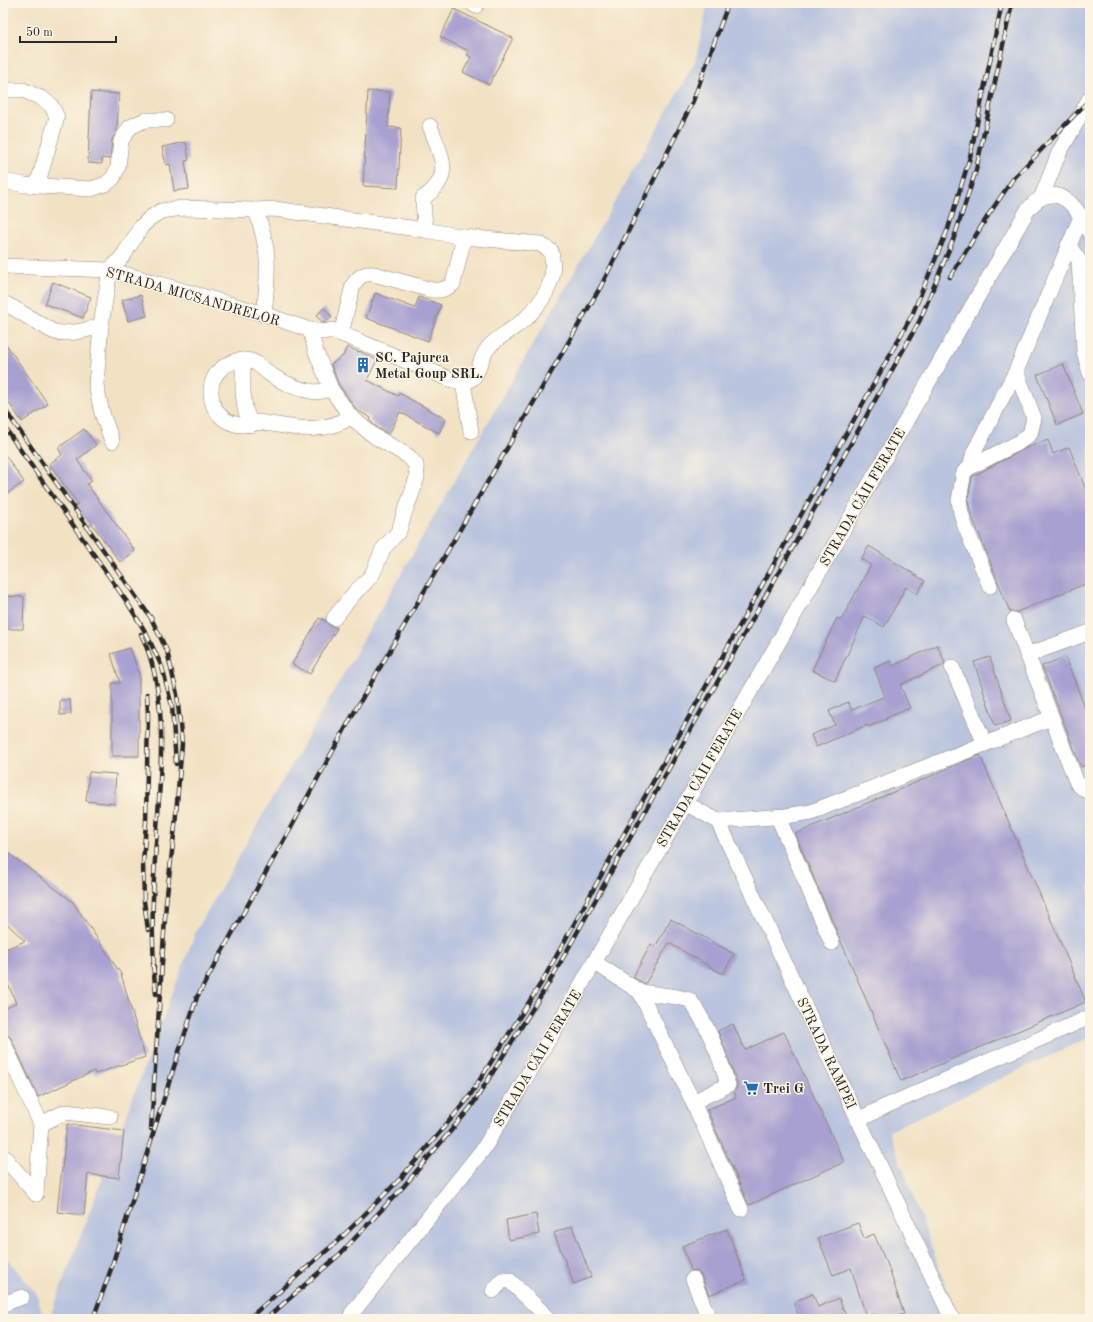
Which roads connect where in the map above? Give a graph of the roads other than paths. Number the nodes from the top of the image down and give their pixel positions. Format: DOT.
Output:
graph roads {
  1 [pos="3,90"];
  2 [pos="1090,98"];
  3 [pos="166,120"];
  4 [pos="430,126"];
  5 [pos="3,181"];
  6 [pos="36,186"];
  7 [pos="1042,196"];
  8 [pos="256,210"];
  9 [pos="1081,217"];
  10 [pos="425,230"];
  11 [pos="1090,233"];
  12 [pos="464,237"];
  13 [pos="1068,245"];
  14 [pos="3,266"];
  15 [pos="110,270"];
  16 [pos="3,303"];
  17 [pos="264,314"];
  18 [pos="101,325"];
  19 [pos="310,330"];
  20 [pos="341,334"];
  21 [pos="243,360"];
  22 [pos="1016,371"];
  23 [pos="1090,373"];
  24 [pos="463,382"];
  25 [pos="332,389"];
  26 [pos="351,417"];
  27 [pos="251,424"];
  28 [pos="471,431"];
  29 [pos="112,441"];
  30 [pos="970,466"];
  31 [pos="990,586"];
  32 [pos="334,618"];
  33 [pos="1014,620"];
  34 [pos="1090,632"];
  35 [pos="1027,655"];
  36 [pos="952,667"];
  37 [pos="1051,718"];
  38 [pos="985,744"];
  39 [pos="1090,791"];
  40 [pos="685,803"];
  41 [pos="778,817"];
  42 [pos="718,821"];
  43 [pos="832,943"];
  44 [pos="594,962"];
  45 [pos="640,992"];
  46 [pos="1090,1017"];
  47 [pos="3,1042"];
  48 [pos="693,1102"];
  49 [pos="110,1117"];
  50 [pos="858,1120"];
  51 [pos="41,1124"];
  52 [pos="3,1156"];
  53 [pos="741,1209"];
  54 [pos="693,1279"];
  55 [pos="493,1291"];
  56 [pos="22,1297"];
  57 [pos="3,1304"];
  58 [pos="350,1319"];
  59 [pos="547,1319"];
  60 [pos="709,1319"];
  61 [pos="952,1319"];
  1 -- 6 [label="street"];
  2 -- 7 [label="street"];
  3 -- 6 [label="street"];
  4 -- 10 [label="street"];
  5 -- 6 [label="street"];
  7 -- 9 [label="street"];
  7 -- 40 [label="street, STRADA CĂII FERATE"];
  8 -- 10 [label="street"];
  8 -- 15 [label="street"];
  8 -- 17 [label="street"];
  9 -- 11 [label="street"];
  9 -- 13 [label="street"];
  10 -- 12 [label="street"];
  12 -- 20 [label="street"];
  12 -- 24 [label="street"];
  13 -- 22 [label="street"];
  13 -- 23 [label="street"];
  14 -- 15 [label="street, STRADA MICSANDRELOR"];
  15 -- 17 [label="street, STRADA MICSANDRELOR"];
  15 -- 18 [label="street"];
  16 -- 18 [label="street"];
  17 -- 19 [label="street, STRADA MICSANDRELOR"];
  18 -- 29 [label="street"];
  19 -- 20 [label="street, STRADA MICSANDRELOR"];
  19 -- 25 [label="street"];
  20 -- 24 [label="street, STRADA MICSANDRELOR"];
  21 -- 25 [label="street"];
  21 -- 27 [label="street"];
  21 -- 27 [label="street"];
  22 -- 30 [label="street"];
  22 -- 30 [label="street"];
  24 -- 28 [label="street"];
  25 -- 26 [label="street"];
  26 -- 27 [label="street"];
  26 -- 32 [label="street"];
  30 -- 31 [label="street"];
  33 -- 35 [label="street"];
  34 -- 35 [label="street"];
  35 -- 37 [label="street"];
  36 -- 38 [label="street"];
  37 -- 38 [label="street"];
  37 -- 39 [label="street"];
  38 -- 41 [label="street"];
  40 -- 42 [label="street"];
  40 -- 44 [label="street, STRADA CĂII FERATE"];
  41 -- 42 [label="street"];
  41 -- 43 [label="street"];
  42 -- 50 [label="street, STRADA RAMPEI"];
  44 -- 45 [label="street"];
  44 -- 58 [label="street, STRADA CĂII FERATE"];
  45 -- 48 [label="street"];
  45 -- 48 [label="street"];
  46 -- 50 [label="street"];
  47 -- 51 [label="street"];
  48 -- 53 [label="street"];
  49 -- 51 [label="street"];
  50 -- 61 [label="street, STRADA RAMPEI"];
  51 -- 52 [label="street"];
  54 -- 60 [label="street"];
  55 -- 59 [label="street"];
  56 -- 57 [label="street"];
}
